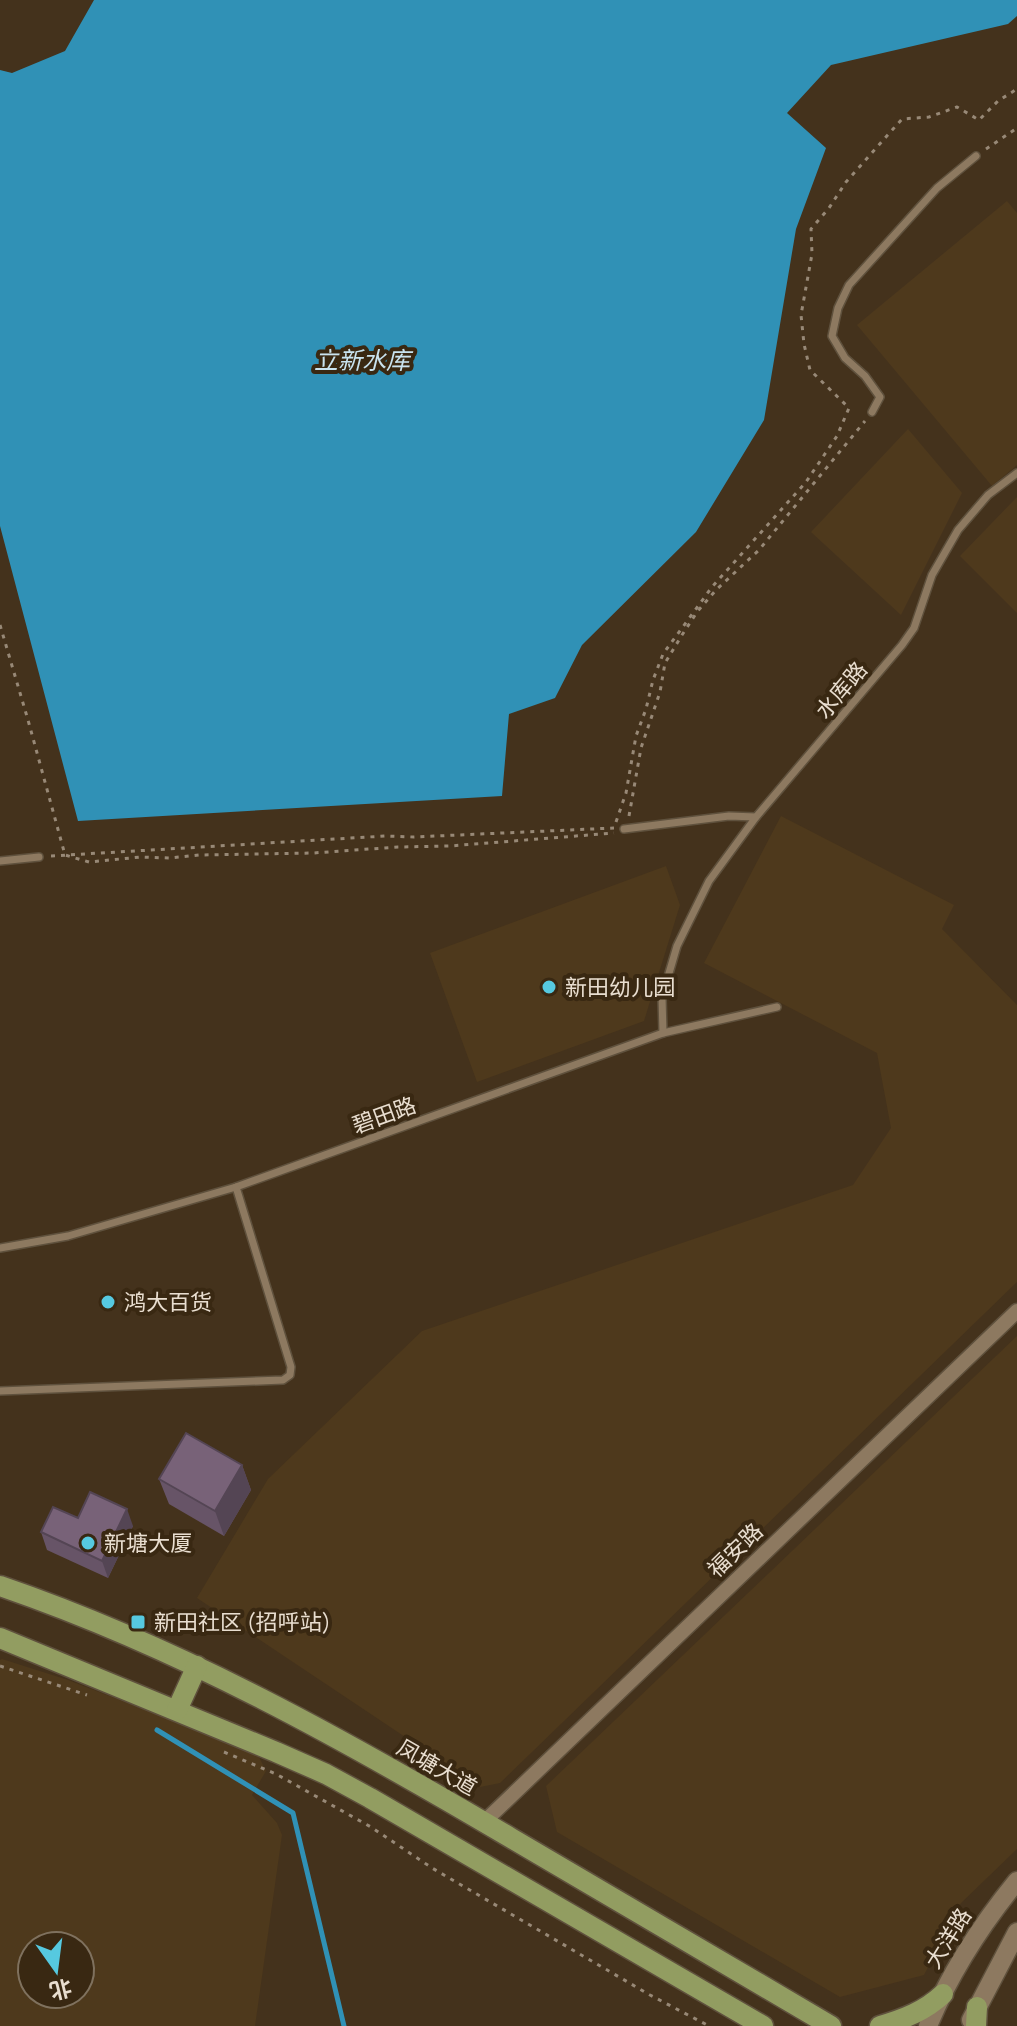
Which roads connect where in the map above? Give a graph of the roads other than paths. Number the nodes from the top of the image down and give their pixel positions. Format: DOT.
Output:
graph roads {
  1 [pos="976,156"];
  2 [pos="872,412"];
  3 [pos="1017,473"];
  4 [pos="756,817"];
  5 [pos="624,829"];
  6 [pos="39,857"];
  7 [pos="0,861"];
  8 [pos="777,1007"];
  9 [pos="663,1033"];
  10 [pos="236,1187"];
  11 [pos="0,1248"];
  12 [pos="1017,1311"];
  13 [pos="0,1391"];
  14 [pos="0,1586"];
  15 [pos="0,1638"];
  16 [pos="197,1666"];
  17 [pos="177,1710"];
  18 [pos="484,1822"];
  19 [pos="1017,1881"];
  20 [pos="1017,1932"];
  21 [pos="943,1994"];
  22 [pos="976,2016"];
  23 [pos="763,2026"];
  24 [pos="831,2026"];
  25 [pos="880,2026"];
  26 [pos="928,2026"];
  27 [pos="968,2026"];
  1 -- 2 [label="lane"];
  3 -- 4 [label="lane, 水库路"];
  4 -- 5 [label="lane"];
  4 -- 9 [label="lane, 水库路"];
  6 -- 7 [label="lane"];
  8 -- 9 [label="lane, 碧田路"];
  9 -- 10 [label="lane, 碧田路"];
  10 -- 11 [label="lane, 碧田路"];
  10 -- 13 [label="lane"];
  12 -- 18 [label="street, 福安路"];
  14 -- 16 [label="main road, 凤塘大道"];
  15 -- 17 [label="main road"];
  16 -- 17 [label="main road"];
  16 -- 18 [label="main road, 凤塘大道"];
  17 -- 23 [label="main road"];
  18 -- 24 [label="main road, 凤塘大道"];
  19 -- 21 [label="street, 大洋路"];
  20 -- 22 [label="street"];
  21 -- 25 [label="main road"];
  21 -- 26 [label="street, 大洋路"];
  22 -- 27 [label="street"];
}
